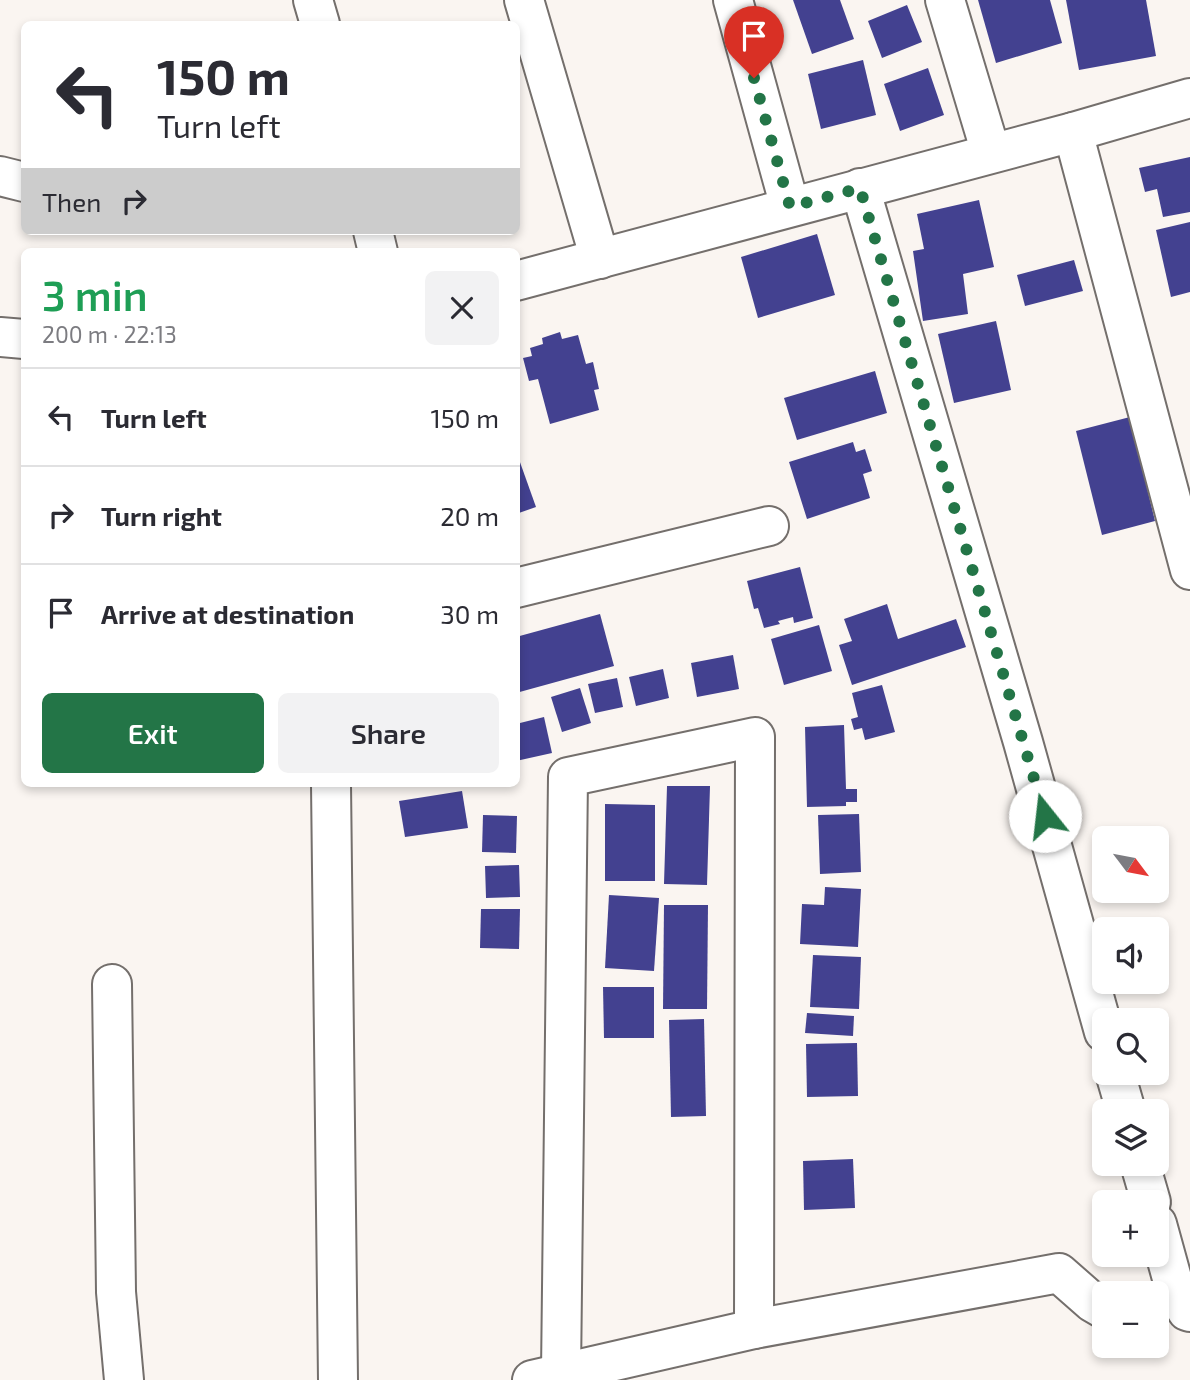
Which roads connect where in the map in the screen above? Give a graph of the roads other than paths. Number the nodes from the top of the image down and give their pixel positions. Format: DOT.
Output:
graph roads {
  1 [pos="313,0"];
  2 [pos="524,0"];
  3 [pos="733,0"];
  4 [pos="945,0"];
  5 [pos="319,21"];
  6 [pos="1190,98"];
  7 [pos="1073,132"];
  8 [pos="990,153"];
  9 [pos="0,176"];
  10 [pos="21,181"];
  11 [pos="860,188"];
  12 [pos="790,207"];
  13 [pos="600,259"];
  14 [pos="520,280"];
  15 [pos="0,337"];
  16 [pos="21,339"];
  17 [pos="769,526"];
  18 [pos="1190,570"];
  19 [pos="520,587"];
  20 [pos="331,787"];
  21 [pos="112,984"];
  22 [pos="1097,1008"];
  23 [pos="1169,1267"];
  24 [pos="1092,1302"];
  25 [pos="1178,1313"];
  26 [pos="754,1329"];
  27 [pos="547,1377"];
  28 [pos="124,1380"];
  29 [pos="338,1380"];
  1 -- 5 [label="street"];
  2 -- 13 [label="street"];
  3 -- 12 [label="street"];
  4 -- 8 [label="street"];
  6 -- 7 [label="street"];
  7 -- 8 [label="street"];
  7 -- 18 [label="street"];
  8 -- 11 [label="street"];
  9 -- 10 [label="street"];
  11 -- 12 [label="street"];
  11 -- 22 [label="street"];
  12 -- 13 [label="street"];
  13 -- 14 [label="street"];
  15 -- 16 [label="street"];
  17 -- 19 [label="street"];
  20 -- 29 [label="street"];
  21 -- 28 [label="street"];
  23 -- 25 [label="street"];
  24 -- 26 [label="street"];
  26 -- 27 [label="street"];
  26 -- 27 [label="street"];
}
